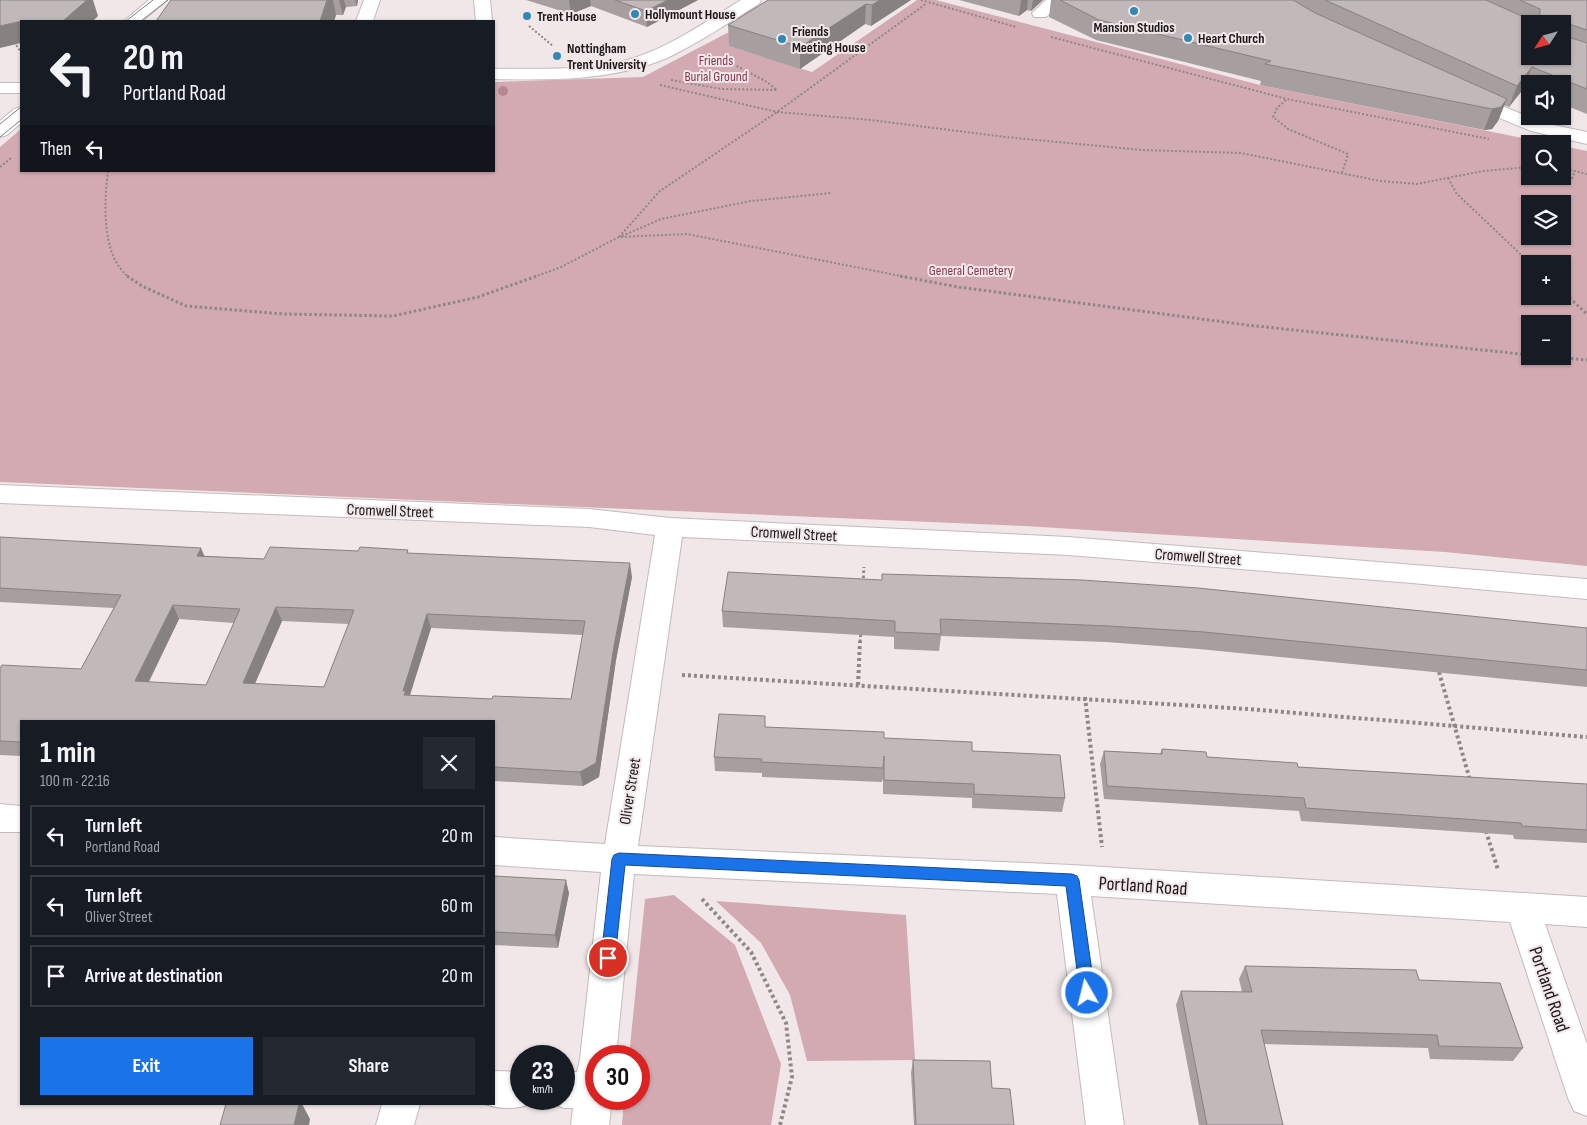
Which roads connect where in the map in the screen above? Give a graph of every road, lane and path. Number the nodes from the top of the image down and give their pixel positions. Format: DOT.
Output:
graph roads {
  1 [pos="159,0"];
  2 [pos="372,0"];
  3 [pos="482,0"];
  4 [pos="753,0"];
  5 [pos="921,0"];
  6 [pos="1056,0"];
  7 [pos="927,3"];
  8 [pos="1040,13"];
  9 [pos="133,20"];
  10 [pos="365,20"];
  11 [pos="484,20"];
  12 [pos="1021,29"];
  13 [pos="1050,36"];
  14 [pos="10,37"];
  15 [pos="691,38"];
  16 [pos="20,51"];
  17 [pos="495,74"];
  18 [pos="672,77"];
  19 [pos="658,84"];
  20 [pos="0,88"];
  21 [pos="20,88"];
  22 [pos="1450,90"];
  23 [pos="1287,99"];
  24 [pos="777,112"];
  25 [pos="20,114"];
  26 [pos="0,130"];
  27 [pos="1587,138"];
  28 [pos="1493,140"];
  29 [pos="1521,168"];
  30 [pos="1571,170"];
  31 [pos="1575,171"];
  32 [pos="108,172"];
  33 [pos="1342,173"];
  34 [pos="1587,174"];
  35 [pos="1448,178"];
  36 [pos="1572,179"];
  37 [pos="831,193"];
  38 [pos="619,237"];
  39 [pos="1521,255"];
  40 [pos="1571,300"];
  41 [pos="1587,314"];
  42 [pos="1521,354"];
  43 [pos="1571,358"];
  44 [pos="1587,360"];
  45 [pos="0,494"];
  46 [pos="670,527"];
  47 [pos="866,536"];
  48 [pos="863,586"];
  49 [pos="1587,589"];
  50 [pos="861,625"];
  51 [pos="1439,672"];
  52 [pos="647,673"];
  53 [pos="858,685"];
  54 [pos="1086,697"];
  55 [pos="1452,724"];
  56 [pos="1587,737"];
  57 [pos="1472,788"];
  58 [pos="0,818"];
  59 [pos="20,819"];
  60 [pos="1484,825"];
  61 [pos="1102,839"];
  62 [pos="495,851"];
  63 [pos="619,859"];
  64 [pos="669,861"];
  65 [pos="1072,880"];
  66 [pos="1516,908"];
  67 [pos="1587,912"];
  68 [pos="593,1045"];
  69 [pos="495,1090"];
  70 [pos="510,1090"];
  71 [pos="1587,1098"];
  72 [pos="401,1105"];
  73 [pos="395,1125"];
  74 [pos="780,1125"];
  75 [pos="1105,1125"];
  1 -- 9 [label="street"];
  2 -- 10 [label="street"];
  3 -- 11 [label="street"];
  4 -- 15 [label="street"];
  5 -- 7 [label="path"];
  6 -- 8 [label="street"];
  7 -- 12 [label="path"];
  7 -- 24 [label="path"];
  13 -- 23 [label="path"];
  14 -- 16 [label="path"];
  15 -- 17 [label="street"];
  15 -- 18 [label="path"];
  19 -- 24 [label="path"];
  20 -- 21 [label="street"];
  22 -- 27 [label="street"];
  23 -- 28 [label="path"];
  23 -- 33 [label="path"];
  24 -- 33 [label="path"];
  24 -- 38 [label="path"];
  25 -- 26 [label="street"];
  29 -- 35 [label="path"];
  30 -- 31 [label="path"];
  31 -- 34 [label="path"];
  31 -- 36 [label="path"];
  32 -- 38 [label="path"];
  33 -- 35 [label="path"];
  35 -- 39 [label="path"];
  37 -- 38 [label="path"];
  38 -- 42 [label="path"];
  40 -- 41 [label="path"];
  43 -- 44 [label="path"];
  45 -- 46 [label="street, Cromwell Street"];
  46 -- 47 [label="street, Cromwell Street"];
  46 -- 52 [label="street, Oliver Street"];
  47 -- 48 [label="path"];
  47 -- 49 [label="street, Cromwell Street"];
  50 -- 53 [label="path"];
  51 -- 55 [label="path"];
  52 -- 53 [label="path"];
  52 -- 63 [label="street, Oliver Street"];
  53 -- 54 [label="path"];
  54 -- 55 [label="path"];
  54 -- 61 [label="path"];
  55 -- 56 [label="path"];
  55 -- 57 [label="path"];
  58 -- 59 [label="street"];
  60 -- 66 [label="path"];
  62 -- 63 [label="street, Portland Road"];
  63 -- 64 [label="street, Portland Road"];
  63 -- 68 [label="street, Oliver Street"];
  64 -- 65 [label="street, Portland Road"];
  64 -- 74 [label="path"];
  65 -- 66 [label="street, Portland Road"];
  65 -- 75 [label="street"];
  66 -- 67 [label="street, Portland Road"];
  66 -- 71 [label="street, Portland Road"];
  69 -- 70 [label="street"];
  72 -- 73 [label="street"];
}
